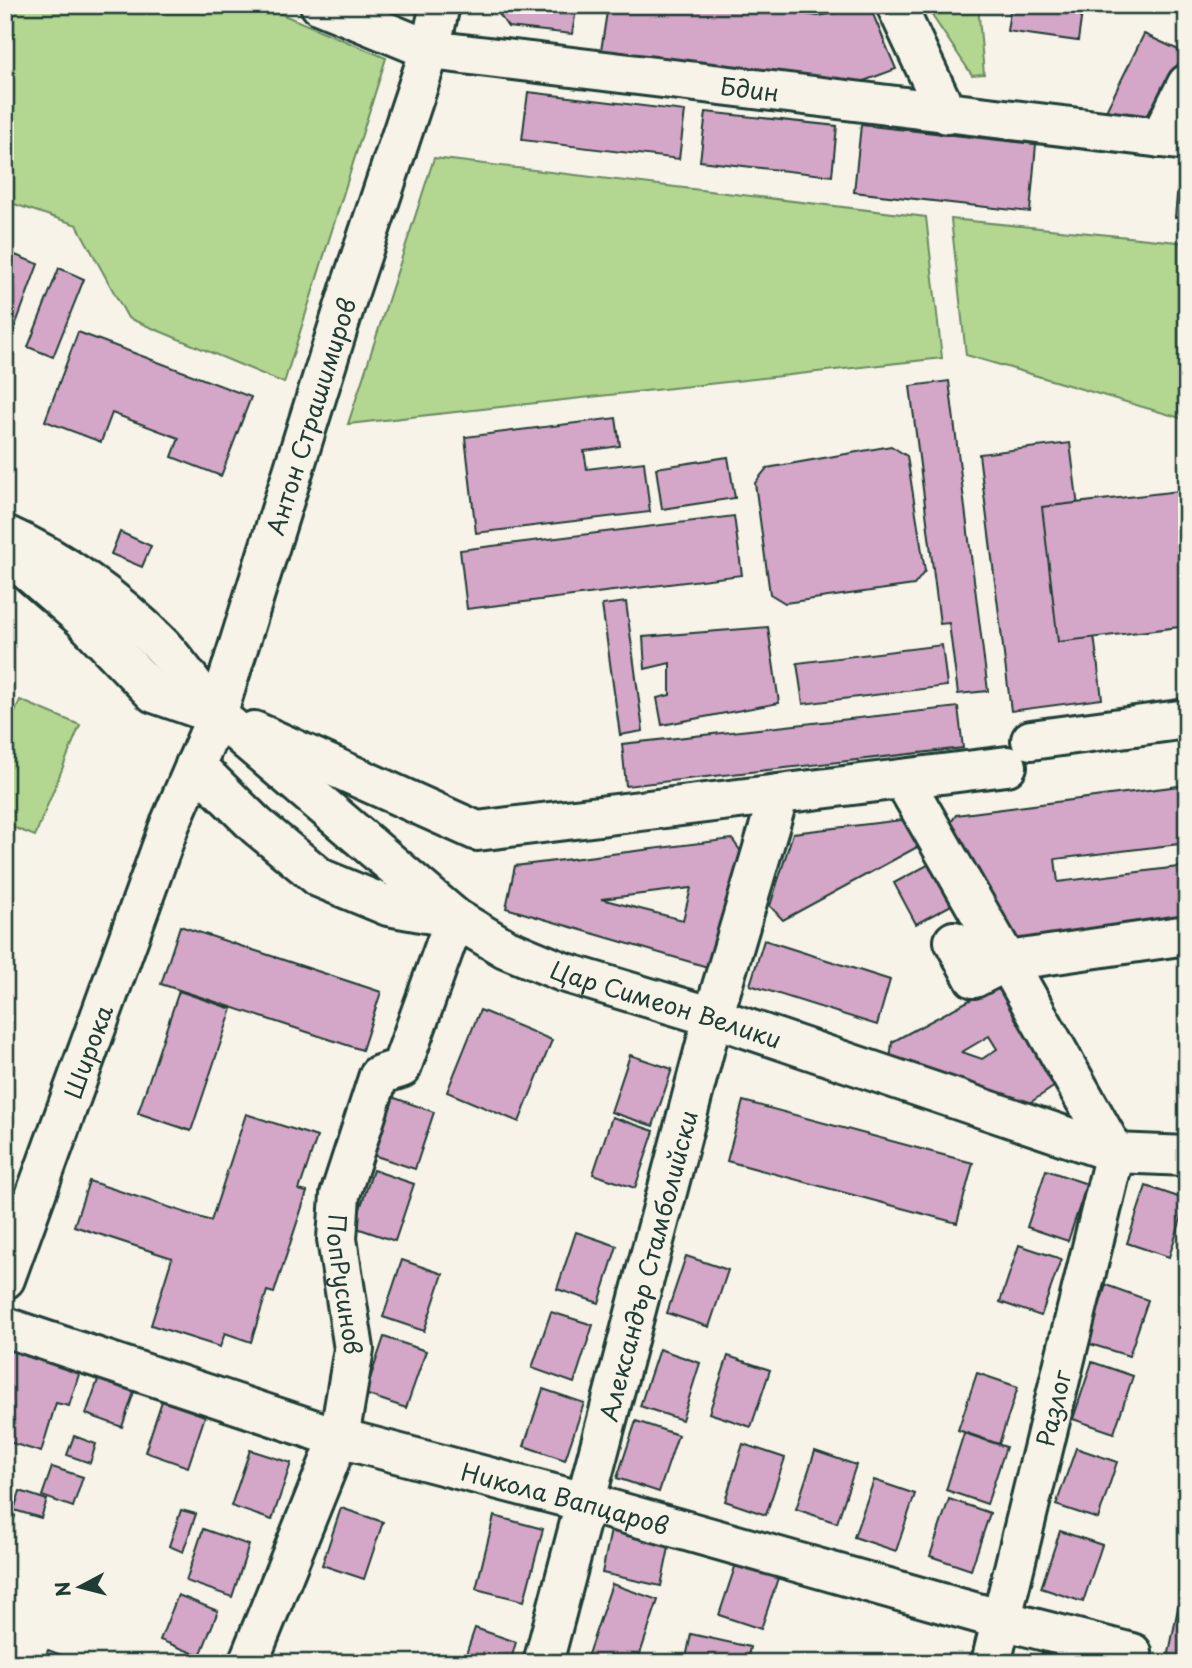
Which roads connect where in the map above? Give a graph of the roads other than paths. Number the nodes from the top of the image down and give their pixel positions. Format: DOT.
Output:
graph roads {
  1 [pos="320,5"];
  2 [pos="440,5"];
  3 [pos="896,5"];
  4 [pos="430,51"];
  5 [pos="1187,83"];
  6 [pos="947,114"];
  7 [pos="1173,139"];
  8 [pos="5,535"];
  9 [pos="5,553"];
  10 [pos="216,715"];
  11 [pos="1187,719"];
  12 [pos="195,765"];
  13 [pos="904,779"];
  14 [pos="779,794"];
  15 [pos="170,824"];
  16 [pos="455,918"];
  17 [pos="1187,935"];
  18 [pos="954,941"];
  19 [pos="1007,961"];
  20 [pos="713,1017"];
  21 [pos="1115,1153"];
  22 [pos="1187,1156"];
  23 [pos="5,1279"];
  24 [pos="5,1327"];
  25 [pos="339,1438"];
  26 [pos="584,1502"];
  27 [pos="1002,1620"];
  28 [pos="1130,1658"];
  29 [pos="248,1663"];
  30 [pos="543,1663"];
  31 [pos="992,1663"];
  1 -- 4 [label="street, Бдин"];
  2 -- 4 [label="street, Антон Страшимиров"];
  3 -- 6 [label="street"];
  4 -- 6 [label="street, Бдин"];
  4 -- 10 [label="street, Антон Страшимиров"];
  5 -- 7 [label="street"];
  6 -- 7 [label="street, Бдин"];
  8 -- 10 [label="street, Цар Симеон Велики"];
  9 -- 10 [label="street, Цар Симеон Велики"];
  10 -- 12 [label="street, Антон Страшимиров"];
  10 -- 14 [label="street"];
  10 -- 16 [label="street, Цар Симеон Велики"];
  11 -- 13 [label="street"];
  12 -- 15 [label="street, Антон Страшимиров"];
  12 -- 16 [label="street"];
  13 -- 14 [label="street"];
  13 -- 19 [label="street"];
  14 -- 20 [label="street, Александър Стамболийски"];
  15 -- 23 [label="street, Широка"];
  16 -- 20 [label="street, Цар Симеон Велики"];
  16 -- 25 [label="street, ПопРусинов"];
  17 -- 19 [label="street"];
  18 -- 19 [label="street"];
  19 -- 21 [label="street"];
  20 -- 21 [label="street, Цар Симеон Велики"];
  20 -- 26 [label="street, Александър Стамболийски"];
  21 -- 22 [label="street, Цар Симеон Велики"];
  21 -- 27 [label="street, Разлог"];
  24 -- 25 [label="street, Никола Вапцаров"];
  25 -- 26 [label="street, Никола Вапцаров"];
  25 -- 29 [label="street, ПопРусинов"];
  26 -- 27 [label="street, Никола Вапцаров"];
  26 -- 30 [label="street, Александър Стамболийски"];
  27 -- 28 [label="street, Никола Вапцаров"];
  27 -- 31 [label="street, Разлог"];
}
